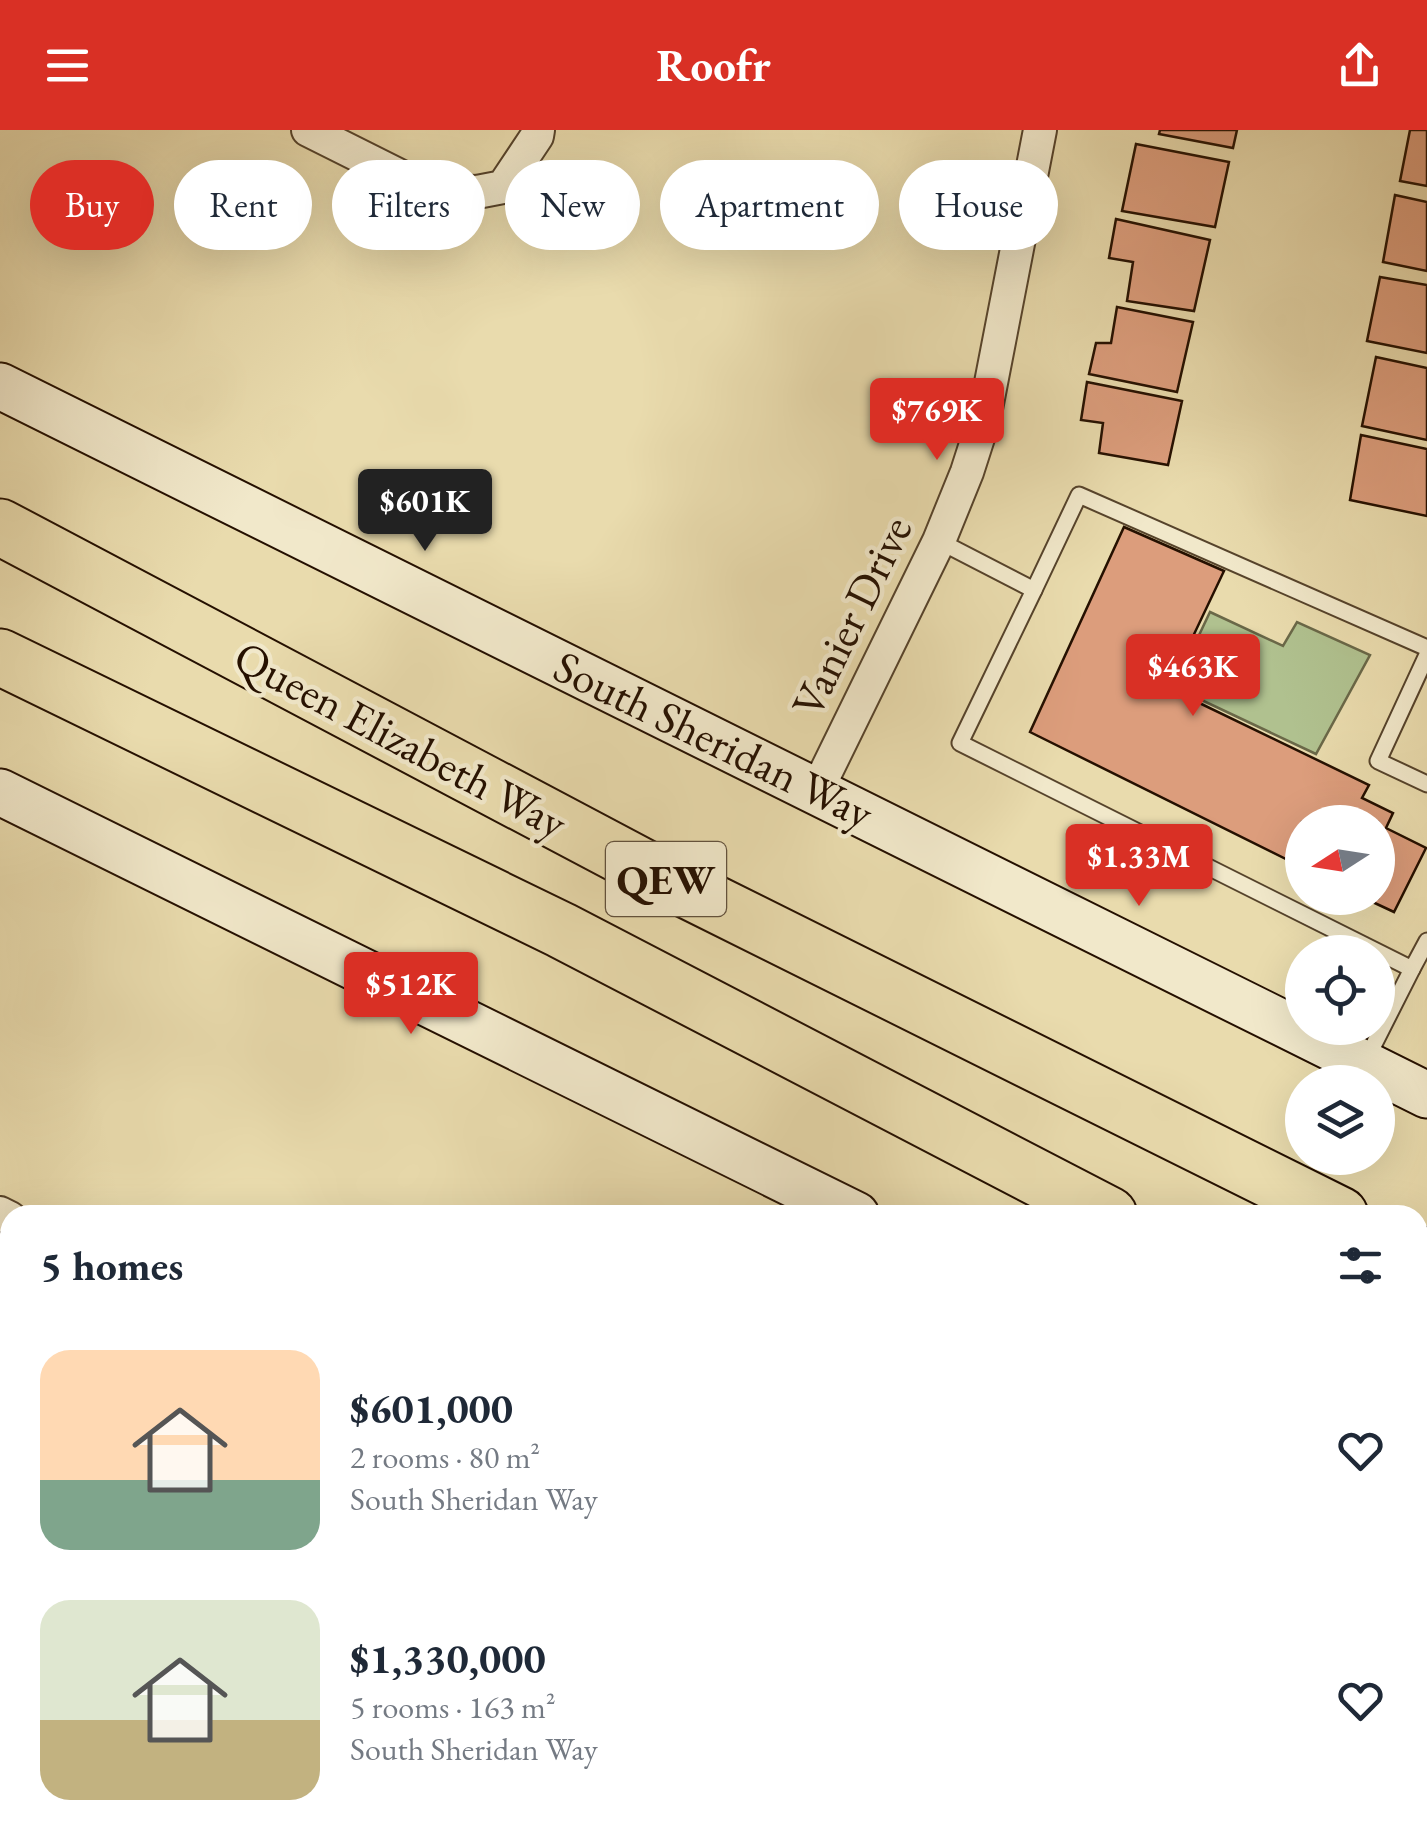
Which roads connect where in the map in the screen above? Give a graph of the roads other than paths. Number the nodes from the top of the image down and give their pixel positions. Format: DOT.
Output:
graph roads {
  1 [pos="308,130"];
  2 [pos="538,130"];
  3 [pos="1040,130"];
  4 [pos="0,386"];
  5 [pos="0,527"];
  6 [pos="939,541"];
  7 [pos="1034,590"];
  8 [pos="1427,651"];
  9 [pos="0,657"];
  10 [pos="1427,784"];
  11 [pos="817,790"];
  12 [pos="0,792"];
  13 [pos="1427,940"];
  14 [pos="1412,969"];
  15 [pos="1364,1063"];
  16 [pos="1427,1095"];
  17 [pos="836,1205"];
  18 [pos="1090,1205"];
  19 [pos="1320,1205"];
  1 -- 2 [label="street"];
  3 -- 6 [label="street, Vanier Drive"];
  4 -- 11 [label="street, South Sheridan Way"];
  5 -- 19 [label="highway, Queen Elizabeth Way / QEW"];
  6 -- 7 [label="lane"];
  6 -- 11 [label="street, Vanier Drive"];
  7 -- 8 [label="lane"];
  7 -- 14 [label="lane"];
  8 -- 10 [label="lane"];
  9 -- 18 [label="highway, QEW"];
  11 -- 15 [label="street, South Sheridan Way"];
  12 -- 17 [label="street"];
  13 -- 14 [label="lane"];
  14 -- 15 [label="lane"];
  15 -- 16 [label="street, South Sheridan Way"];
}
